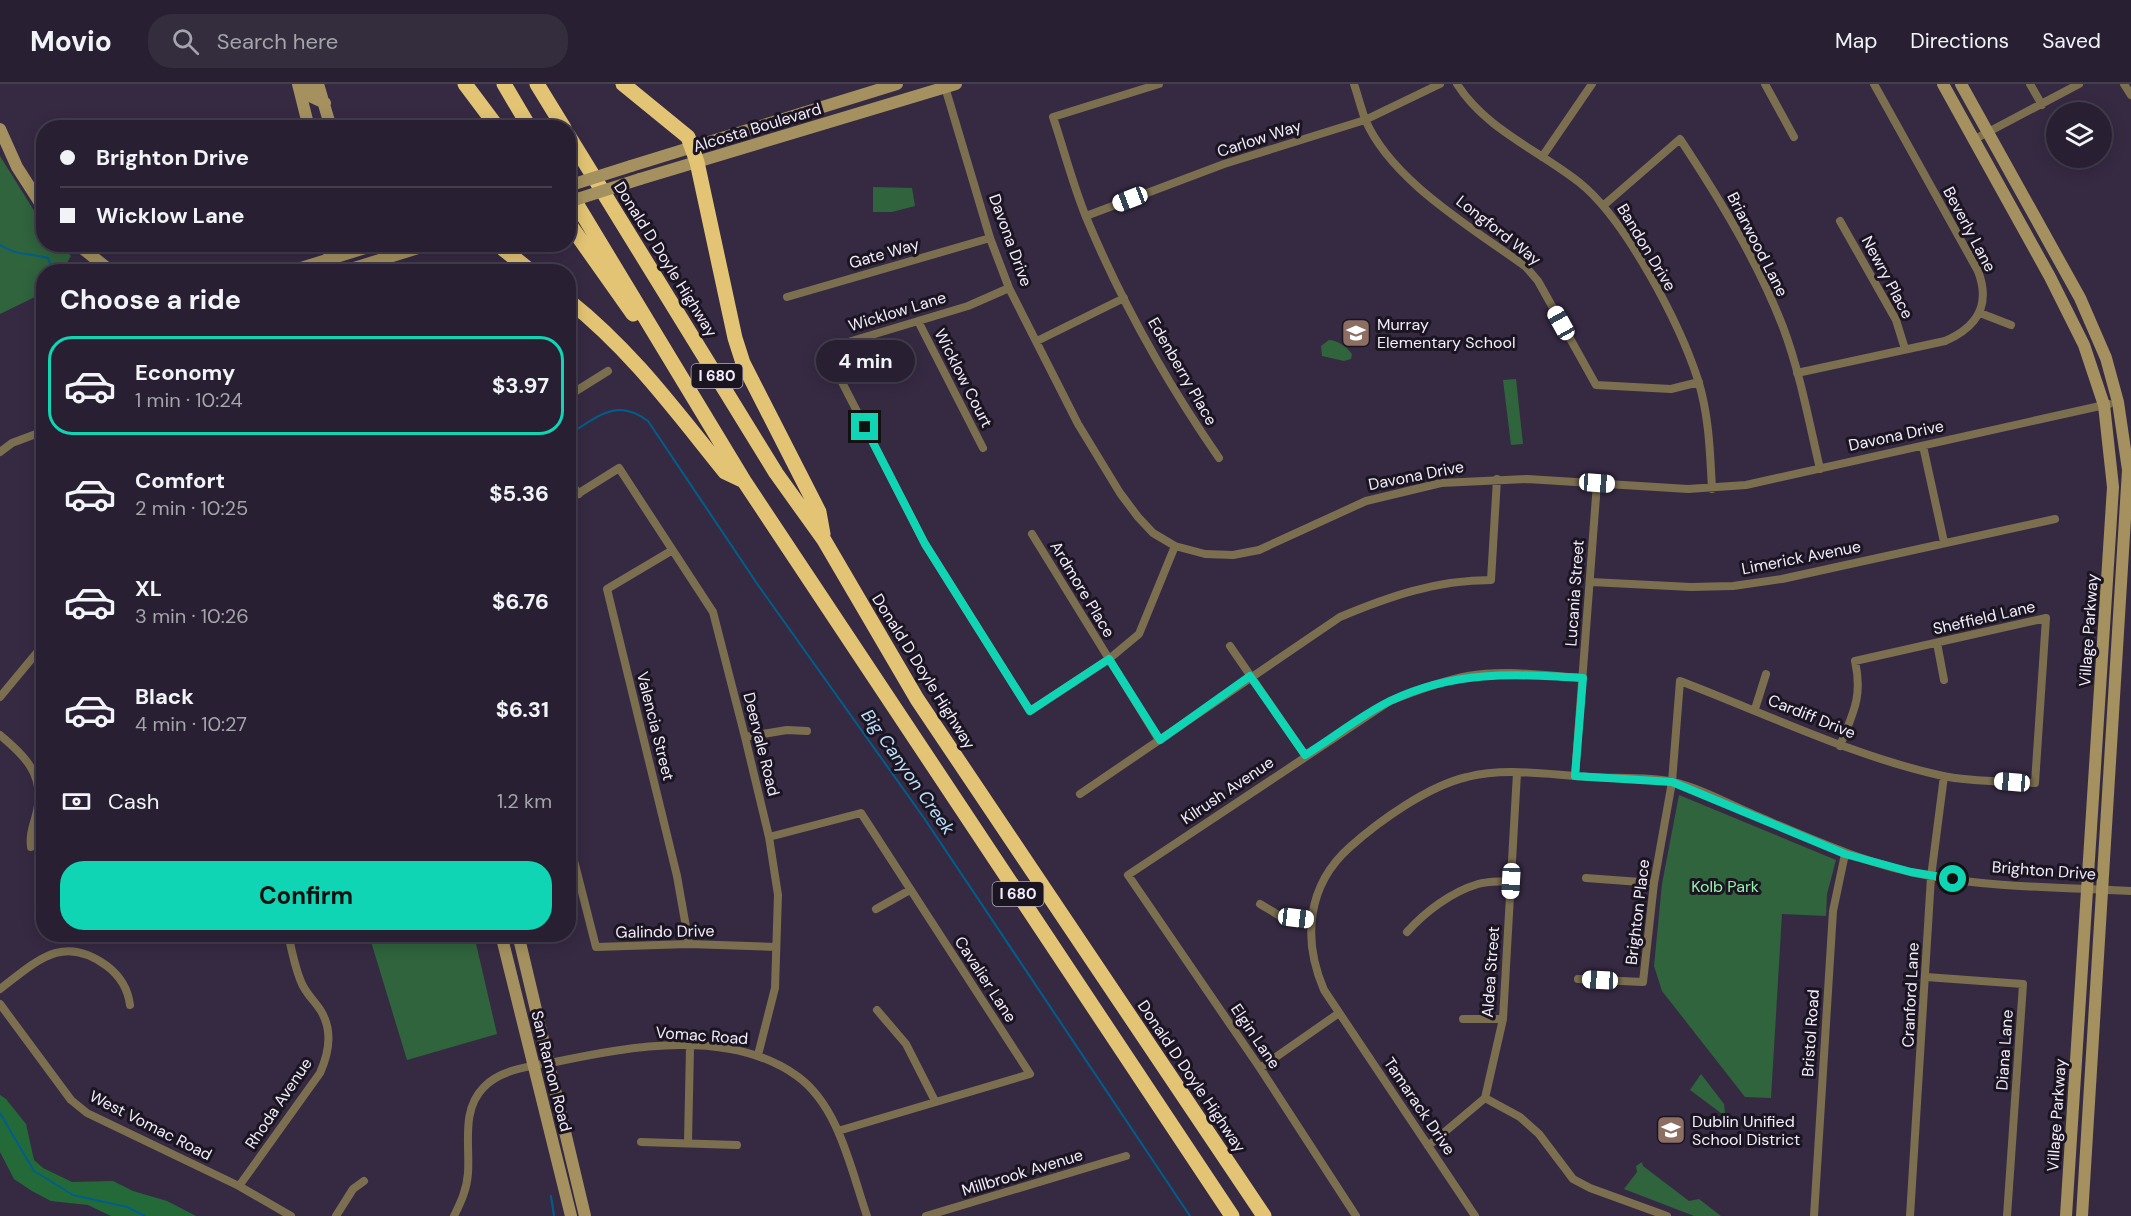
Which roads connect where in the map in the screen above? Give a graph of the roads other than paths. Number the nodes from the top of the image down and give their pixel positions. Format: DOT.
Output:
graph roads {
  1 [pos="298,84"];
  2 [pos="306,84"];
  3 [pos="318,84"];
  4 [pos="465,84"];
  5 [pos="504,84"];
  6 [pos="537,84"];
  7 [pos="623,84"];
  8 [pos="897,84"];
  9 [pos="1159,84"];
  10 [pos="1354,84"];
  11 [pos="1440,84"];
  12 [pos="1457,84"];
  13 [pos="1592,84"];
  14 [pos="1765,84"];
  15 [pos="1874,84"];
  16 [pos="1943,84"];
  17 [pos="1960,84"];
  18 [pos="2030,84"];
  19 [pos="2079,84"];
  20 [pos="2124,84"];
  21 [pos="948,85"];
  22 [pos="2131,94"];
  23 [pos="325,103"];
  24 [pos="2042,105"];
  25 [pos="307,120"];
  26 [pos="329,120"];
  27 [pos="492,120"];
  28 [pos="525,120"];
  29 [pos="559,120"];
  30 [pos="1365,120"];
  31 [pos="0,129"];
  32 [pos="1988,132"];
  33 [pos="1794,137"];
  34 [pos="1975,139"];
  35 [pos="692,147"];
  36 [pos="576,148"];
  37 [pos="1542,157"];
  38 [pos="697,162"];
  39 [pos="576,185"];
  40 [pos="36,197"];
  41 [pos="576,199"];
  42 [pos="576,201"];
  43 [pos="1604,205"];
  44 [pos="1086,216"];
  45 [pos="1839,221"];
  46 [pos="576,234"];
  47 [pos="990,238"];
  48 [pos="87,252"];
  49 [pos="345,252"];
  50 [pos="406,252"];
  51 [pos="507,252"];
  52 [pos="102,264"];
  53 [pos="332,264"];
  54 [pos="370,264"];
  55 [pos="521,264"];
  56 [pos="1009,288"];
  57 [pos="787,297"];
  58 [pos="1124,297"];
  59 [pos="576,306"];
  60 [pos="1980,313"];
  61 [pos="918,321"];
  62 [pos="2011,325"];
  63 [pos="1036,341"];
  64 [pos="1905,349"];
  65 [pos="608,371"];
  66 [pos="1797,373"];
  67 [pos="1699,382"];
  68 [pos="576,391"];
  69 [pos="697,401"];
  70 [pos="2118,402"];
  71 [pos="2104,405"];
  72 [pos="36,434"];
  73 [pos="1923,446"];
  74 [pos="983,448"];
  75 [pos="0,452"];
  76 [pos="1219,458"];
  77 [pos="1820,469"];
  78 [pos="1497,479"];
  79 [pos="744,480"];
  80 [pos="1597,483"];
  81 [pos="1712,489"];
  82 [pos="576,490"];
  83 [pos="579,494"];
  84 [pos="576,496"];
  85 [pos="2055,519"];
  86 [pos="1032,534"];
  87 [pos="824,540"];
  88 [pos="1944,542"];
  89 [pos="1175,546"];
  90 [pos="670,550"];
  91 [pos="1591,582"];
  92 [pos="1937,643"];
  93 [pos="1230,646"];
  94 [pos="36,654"];
  95 [pos="1109,659"];
  96 [pos="1766,674"];
  97 [pos="1250,676"];
  98 [pos="1583,678"];
  99 [pos="1944,680"];
  100 [pos="0,697"];
  101 [pos="1755,710"];
  102 [pos="807,731"];
  103 [pos="0,735"];
  104 [pos="745,737"];
  105 [pos="1160,740"];
  106 [pos="1840,746"];
  107 [pos="1305,755"];
  108 [pos="1517,773"];
  109 [pos="1575,776"];
  110 [pos="1944,776"];
  111 [pos="36,777"];
  112 [pos="1672,782"];
  113 [pos="2035,783"];
  114 [pos="1080,794"];
  115 [pos="36,812"];
  116 [pos="769,837"];
  117 [pos="31,847"];
  118 [pos="1845,854"];
  119 [pos="576,868"];
  120 [pos="1128,875"];
  121 [pos="1931,877"];
  122 [pos="1586,878"];
  123 [pos="1511,881"];
  124 [pos="1654,883"];
  125 [pos="2087,888"];
  126 [pos="2104,889"];
  127 [pos="910,890"];
  128 [pos="2131,891"];
  129 [pos="1260,904"];
  130 [pos="876,909"];
  131 [pos="1311,920"];
  132 [pos="1407,932"];
  133 [pos="290,942"];
  134 [pos="503,942"];
  135 [pos="520,942"];
  136 [pos="689,944"];
  137 [pos="776,947"];
  138 [pos="1926,977"];
  139 [pos="1578,979"];
  140 [pos="0,989"];
  141 [pos="0,1004"];
  142 [pos="130,1005"];
  143 [pos="877,1010"];
  144 [pos="1339,1013"];
  145 [pos="1463,1019"];
  146 [pos="1503,1019"];
  147 [pos="690,1047"];
  148 [pos="758,1054"];
  149 [pos="549,1063"];
  150 [pos="533,1066"];
  151 [pos="1260,1068"];
  152 [pos="1485,1098"];
  153 [pos="935,1101"];
  154 [pos="838,1131"];
  155 [pos="640,1142"];
  156 [pos="688,1142"];
  157 [pos="737,1145"];
  158 [pos="1428,1146"];
  159 [pos="1126,1156"];
  160 [pos="364,1181"];
  161 [pos="239,1186"];
  162 [pos="291,1216"];
  163 [pos="336,1216"];
  164 [pos="454,1216"];
  165 [pos="571,1216"];
  166 [pos="585,1216"];
  167 [pos="867,1216"];
  168 [pos="926,1216"];
  169 [pos="1232,1216"];
  170 [pos="1264,1216"];
  171 [pos="1356,1216"];
  172 [pos="1475,1216"];
  173 [pos="1667,1216"];
  174 [pos="1814,1216"];
  175 [pos="1910,1216"];
  176 [pos="2007,1216"];
  177 [pos="2066,1216"];
  178 [pos="2082,1216"];
  1 -- 25 [label="street"];
  2 -- 23 [label="street"];
  3 -- 23 [label="street"];
  4 -- 27 [label="highway"];
  5 -- 28 [label="highway"];
  6 -- 29 [label="highway"];
  7 -- 35 [label="highway"];
  8 -- 35 [label="street, Alcosta Boulevard"];
  9 -- 44 [label="street, Edenberry Place"];
  10 -- 30 [label="street, Longford Way"];
  11 -- 30 [label="street, Carlow Way"];
  12 -- 37 [label="street, Bandon Drive"];
  13 -- 37 [label="street"];
  14 -- 33 [label="street"];
  15 -- 60 [label="street, Beverly Lane"];
  16 -- 34 [label="street, Village Parkway"];
  17 -- 32 [label="street, Village Parkway"];
  18 -- 24 [label="street"];
  19 -- 24 [label="street"];
  20 -- 22 [label="street"];
  21 -- 38 [label="street, Alcosta Boulevard"];
  21 -- 47 [label="street, Davona Drive"];
  23 -- 26 [label="street"];
  24 -- 32 [label="street"];
  30 -- 44 [label="street, Carlow Way"];
  30 -- 67 [label="street, Longford Way"];
  31 -- 40 [label="street"];
  32 -- 34 [label="street"];
  32 -- 70 [label="street, Village Parkway"];
  34 -- 71 [label="street, Village Parkway"];
  35 -- 38 [label="highway"];
  35 -- 39 [label="street, Alcosta Boulevard, bridge"];
  36 -- 87 [label="highway, Donald D Doyle Highway / I 680"];
  37 -- 43 [label="street, Bandon Drive"];
  38 -- 41 [label="street, Alcosta Boulevard, bridge"];
  38 -- 87 [label="highway"];
  42 -- 69 [label="highway, I 680"];
  43 -- 66 [label="street, Briarwood Lane"];
  43 -- 67 [label="street, Bandon Drive"];
  44 -- 58 [label="street, Edenberry Place"];
  45 -- 64 [label="street, Newry Place"];
  46 -- 69 [label="highway"];
  47 -- 56 [label="street, Davona Drive"];
  47 -- 57 [label="street, Gate Way"];
  48 -- 52 [label="street"];
  49 -- 53 [label="street"];
  50 -- 54 [label="street"];
  51 -- 55 [label="highway"];
  56 -- 61 [label="street, Wicklow Lane"];
  56 -- 63 [label="street, Davona Drive"];
  58 -- 63 [label="street"];
  58 -- 76 [label="street, Edenberry Place"];
  59 -- 79 [label="highway"];
  60 -- 62 [label="street"];
  60 -- 64 [label="street"];
  61 -- 74 [label="street, Wicklow Court"];
  61 -- 95 [label="street, Wicklow Lane"];
  63 -- 89 [label="street, Davona Drive"];
  64 -- 66 [label="street"];
  65 -- 68 [label="street"];
  66 -- 77 [label="street, Briarwood Lane"];
  67 -- 81 [label="street, Bandon Drive"];
  69 -- 79 [label="highway, I 680"];
  70 -- 71 [label="street, Davona Drive"];
  70 -- 126 [label="street, Village Parkway"];
  71 -- 73 [label="street, Davona Drive"];
  71 -- 125 [label="street, Village Parkway"];
  72 -- 75 [label="street"];
  73 -- 77 [label="street, Davona Drive"];
  73 -- 88 [label="street"];
  77 -- 81 [label="street, Davona Drive"];
  78 -- 80 [label="street, Davona Drive"];
  78 -- 89 [label="street, Davona Drive"];
  78 -- 97 [label="street"];
  79 -- 169 [label="highway, I 680"];
  80 -- 81 [label="street, Davona Drive"];
  80 -- 91 [label="street, Lucania Street"];
  82 -- 83 [label="street"];
  83 -- 84 [label="street"];
  83 -- 90 [label="street, Deervale Road"];
  85 -- 88 [label="street, Limerick Avenue"];
  86 -- 95 [label="street, Ardmore Place"];
  87 -- 170 [label="highway, Donald D Doyle Highway / I 680"];
  88 -- 91 [label="street, Limerick Avenue"];
  89 -- 95 [label="street, Wicklow Lane"];
  90 -- 104 [label="street, Deervale Road"];
  90 -- 136 [label="street, Valencia Street"];
  91 -- 98 [label="street, Lucania Street"];
  92 -- 99 [label="street"];
  92 -- 106 [label="street, Sheffield Lane"];
  92 -- 113 [label="street, Sheffield Lane"];
  93 -- 97 [label="street"];
  94 -- 100 [label="street"];
  95 -- 105 [label="street, Ardmore Place"];
  96 -- 101 [label="street"];
  97 -- 105 [label="street"];
  97 -- 107 [label="street"];
  98 -- 107 [label="street, Kilrush Avenue"];
  98 -- 109 [label="street, Lucania Street"];
  101 -- 106 [label="street, Cardiff Drive"];
  101 -- 112 [label="street, Cardiff Drive"];
  102 -- 104 [label="street"];
  103 -- 111 [label="street"];
  104 -- 116 [label="street, Deervale Road"];
  105 -- 114 [label="street"];
  106 -- 110 [label="street, Cardiff Drive"];
  107 -- 120 [label="street, Kilrush Avenue"];
  108 -- 109 [label="street, Brighton Drive"];
  108 -- 123 [label="street, Aldea Street"];
  108 -- 131 [label="street, Brighton Drive"];
  109 -- 112 [label="street, Brighton Drive"];
  110 -- 113 [label="street, Cardiff Drive"];
  110 -- 121 [label="street, Cranford Lane"];
  112 -- 118 [label="street, Brighton Drive"];
  112 -- 124 [label="street, Brighton Place"];
  115 -- 117 [label="street"];
  116 -- 127 [label="street, Cavalier Lane"];
  116 -- 137 [label="street, Deervale Road"];
  118 -- 121 [label="street, Brighton Drive"];
  118 -- 174 [label="street, Bristol Road"];
  119 -- 136 [label="street, Galindo Drive"];
  120 -- 151 [label="street, Elgin Lane"];
  121 -- 125 [label="street, Brighton Drive"];
  121 -- 138 [label="street, Cranford Lane"];
  122 -- 124 [label="street"];
  123 -- 132 [label="street"];
  123 -- 146 [label="street, Aldea Street"];
  124 -- 139 [label="street, Brighton Place"];
  125 -- 126 [label="street, Brighton Drive"];
  125 -- 177 [label="street, Village Parkway"];
  126 -- 128 [label="street, Brighton Drive"];
  126 -- 178 [label="street, Village Parkway"];
  127 -- 130 [label="street"];
  127 -- 153 [label="street, Cavalier Lane"];
  129 -- 131 [label="street"];
  131 -- 144 [label="street, Brighton Drive"];
  133 -- 161 [label="street, Rhoda Avenue"];
  134 -- 150 [label="street, San Ramon Road"];
  135 -- 149 [label="street, San Ramon Road"];
  136 -- 137 [label="street, Galindo Drive"];
  137 -- 148 [label="street, Deervale Road"];
  138 -- 175 [label="street, Cranford Lane"];
  138 -- 176 [label="street, Diana Lane"];
  140 -- 142 [label="street"];
  141 -- 161 [label="street, West Vomac Road"];
  143 -- 153 [label="street"];
  144 -- 151 [label="street"];
  144 -- 158 [label="street, Tamarack Drive"];
  145 -- 146 [label="street"];
  146 -- 152 [label="street, Aldea Street"];
  147 -- 148 [label="street, Vomac Road"];
  147 -- 149 [label="street, Vomac Road"];
  147 -- 156 [label="street"];
  148 -- 154 [label="street, Vomac Road"];
  149 -- 150 [label="street"];
  149 -- 166 [label="street, San Ramon Road"];
  150 -- 164 [label="street"];
  150 -- 165 [label="street, San Ramon Road"];
  151 -- 171 [label="street, Elgin Lane"];
  152 -- 158 [label="street"];
  152 -- 173 [label="street"];
  153 -- 154 [label="street, Cavalier Lane"];
  154 -- 167 [label="street, Vomac Road"];
  155 -- 156 [label="street"];
  156 -- 157 [label="street"];
  158 -- 172 [label="street, Tamarack Drive"];
  159 -- 168 [label="street, Millbrook Avenue"];
  160 -- 163 [label="street"];
  161 -- 162 [label="street, West Vomac Road"];
}
